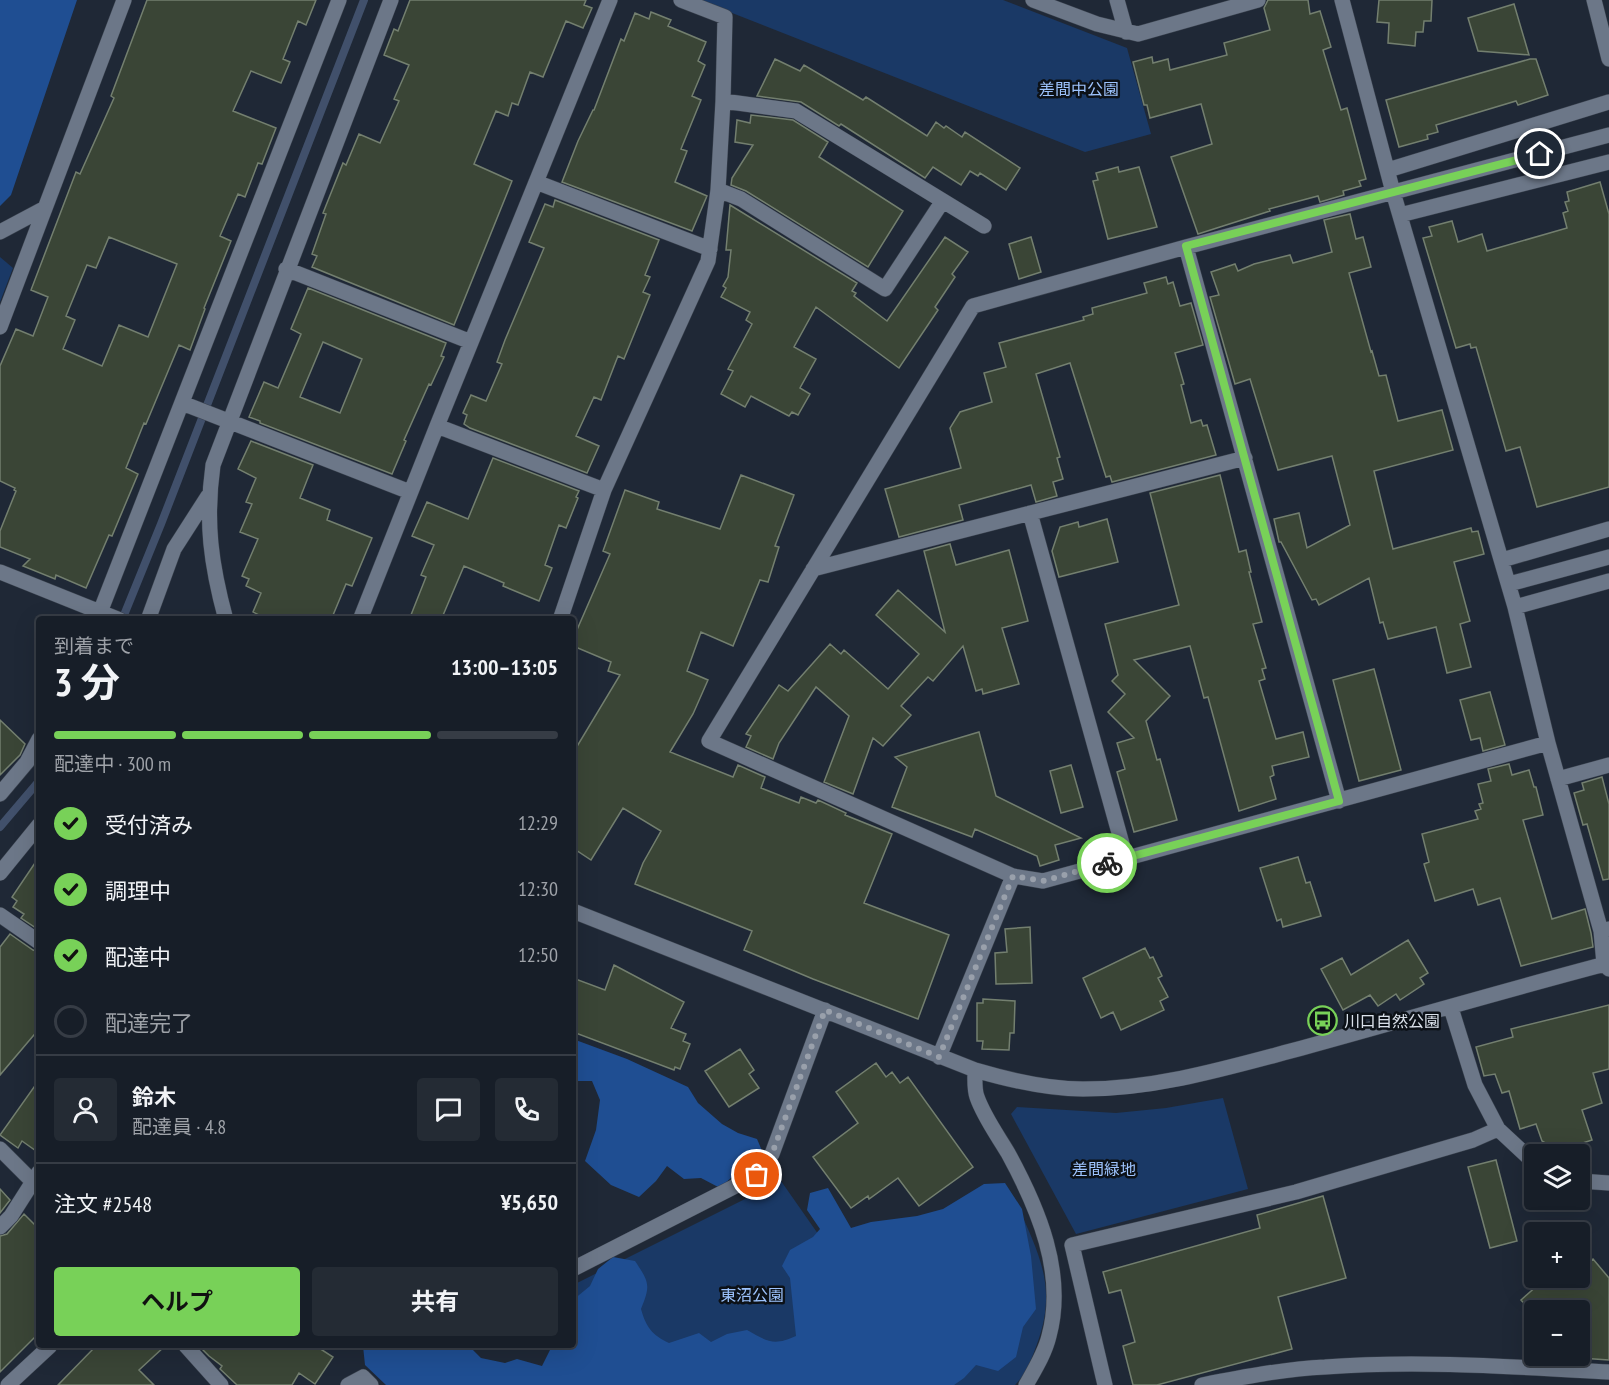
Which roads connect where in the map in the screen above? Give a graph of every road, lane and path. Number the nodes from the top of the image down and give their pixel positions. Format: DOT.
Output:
graph roads {
  1 [pos="124,0"];
  2 [pos="339,0"];
  3 [pos="390,0"];
  4 [pos="610,0"];
  5 [pos="681,0"];
  6 [pos="1033,0"];
  7 [pos="1118,0"];
  8 [pos="1258,0"];
  9 [pos="1342,0"];
  10 [pos="1594,0"];
  11 [pos="1126,32"];
  12 [pos="1609,59"];
  13 [pos="723,101"];
  14 [pos="1609,102"];
  15 [pos="1609,135"];
  16 [pos="1609,162"];
  17 [pos="1388,170"];
  18 [pos="536,182"];
  19 [pos="718,190"];
  20 [pos="1393,192"];
  21 [pos="942,202"];
  22 [pos="45,208"];
  23 [pos="1400,215"];
  24 [pos="984,226"];
  25 [pos="0,232"];
  26 [pos="1186,246"];
  27 [pos="710,249"];
  28 [pos="286,269"];
  29 [pos="0,327"];
  30 [pos="471,342"];
  31 [pos="182,403"];
  32 [pos="229,422"];
  33 [pos="437,426"];
  34 [pos="1245,458"];
  35 [pos="604,490"];
  36 [pos="410,492"];
  37 [pos="208,496"];
  38 [pos="1030,513"];
  39 [pos="1609,529"];
  40 [pos="1609,557"];
  41 [pos="1502,560"];
  42 [pos="813,569"];
  43 [pos="0,572"];
  44 [pos="1609,581"];
  45 [pos="1509,584"];
  46 [pos="1515,607"];
  47 [pos="99,616"];
  48 [pos="149,616"];
  49 [pos="225,616"];
  50 [pos="362,616"];
  51 [pos="561,616"];
  52 [pos="1548,743"];
  53 [pos="36,745"];
  54 [pos="1609,765"];
  55 [pos="1558,779"];
  56 [pos="3,784"];
  57 [pos="1339,801"];
  58 [pos="36,829"];
  59 [pos="1126,858"];
  60 [pos="0,873"];
  61 [pos="1013,876"];
  62 [pos="576,912"];
  63 [pos="0,915"];
  64 [pos="1605,930"];
  65 [pos="36,940"];
  66 [pos="1608,965"];
  67 [pos="1451,1008"];
  68 [pos="825,1010"];
  69 [pos="939,1057"];
  70 [pos="975,1070"];
  71 [pos="1498,1129"];
  72 [pos="0,1149"];
  73 [pos="1524,1153"];
  74 [pos="36,1180"];
  75 [pos="36,1182"];
  76 [pos="1590,1182"];
  77 [pos="1609,1183"];
  78 [pos="0,1227"];
  79 [pos="576,1267"];
  80 [pos="48,1348"];
  81 [pos="189,1348"];
  82 [pos="1609,1372"];
  83 [pos="8,1385"];
  84 [pos="221,1385"];
  85 [pos="348,1385"];
  86 [pos="371,1385"];
  87 [pos="1026,1385"];
  88 [pos="1105,1385"];
  89 [pos="1202,1385"];
  1 -- 22 [label="street"];
  2 -- 31 [label="street"];
  3 -- 28 [label="street"];
  4 -- 18 [label="street"];
  5 -- 13 [label="street"];
  6 -- 11 [label="street"];
  7 -- 11 [label="street"];
  8 -- 11 [label="street"];
  9 -- 17 [label="street"];
  10 -- 12 [label="street"];
  13 -- 19 [label="street"];
  13 -- 21 [label="street"];
  14 -- 17 [label="street"];
  15 -- 20 [label="street"];
  16 -- 23 [label="street"];
  17 -- 20 [label="street"];
  18 -- 27 [label="street"];
  18 -- 30 [label="street"];
  19 -- 21 [label="street"];
  19 -- 27 [label="street"];
  20 -- 23 [label="street"];
  20 -- 26 [label="street"];
  21 -- 24 [label="street"];
  22 -- 25 [label="street"];
  22 -- 29 [label="street"];
  23 -- 41 [label="street"];
  26 -- 34 [label="street"];
  26 -- 42 [label="street"];
  27 -- 35 [label="street"];
  28 -- 30 [label="street"];
  28 -- 32 [label="street"];
  30 -- 33 [label="street"];
  31 -- 32 [label="street"];
  31 -- 47 [label="street"];
  32 -- 36 [label="street"];
  32 -- 37 [label="street"];
  33 -- 35 [label="street"];
  33 -- 36 [label="street"];
  34 -- 38 [label="street"];
  34 -- 57 [label="street"];
  35 -- 51 [label="street"];
  36 -- 50 [label="street"];
  37 -- 48 [label="street"];
  37 -- 49 [label="street"];
  38 -- 42 [label="street"];
  38 -- 59 [label="street"];
  39 -- 41 [label="street"];
  40 -- 45 [label="street"];
  41 -- 45 [label="street"];
  42 -- 61 [label="street"];
  43 -- 47 [label="street"];
  44 -- 46 [label="street"];
  45 -- 46 [label="street"];
  46 -- 52 [label="street"];
  52 -- 55 [label="street"];
  52 -- 57 [label="street"];
  53 -- 56 [label="street"];
  54 -- 55 [label="street"];
  55 -- 64 [label="street"];
  57 -- 59 [label="street"];
  58 -- 60 [label="street"];
  59 -- 61 [label="street"];
  61 -- 69 [label="street"];
  62 -- 68 [label="street"];
  63 -- 65 [label="street"];
  64 -- 66 [label="street"];
  66 -- 67 [label="street"];
  67 -- 70 [label="street"];
  67 -- 71 [label="street"];
  68 -- 69 [label="street"];
  68 -- 79 [label="street"];
  69 -- 70 [label="street"];
  70 -- 87 [label="street"];
  71 -- 73 [label="street"];
  71 -- 88 [label="street"];
  72 -- 74 [label="street"];
  75 -- 78 [label="street"];
  76 -- 77 [label="street"];
  80 -- 83 [label="street"];
  81 -- 84 [label="street"];
  82 -- 89 [label="street"];
  85 -- 86 [label="street"];
}
